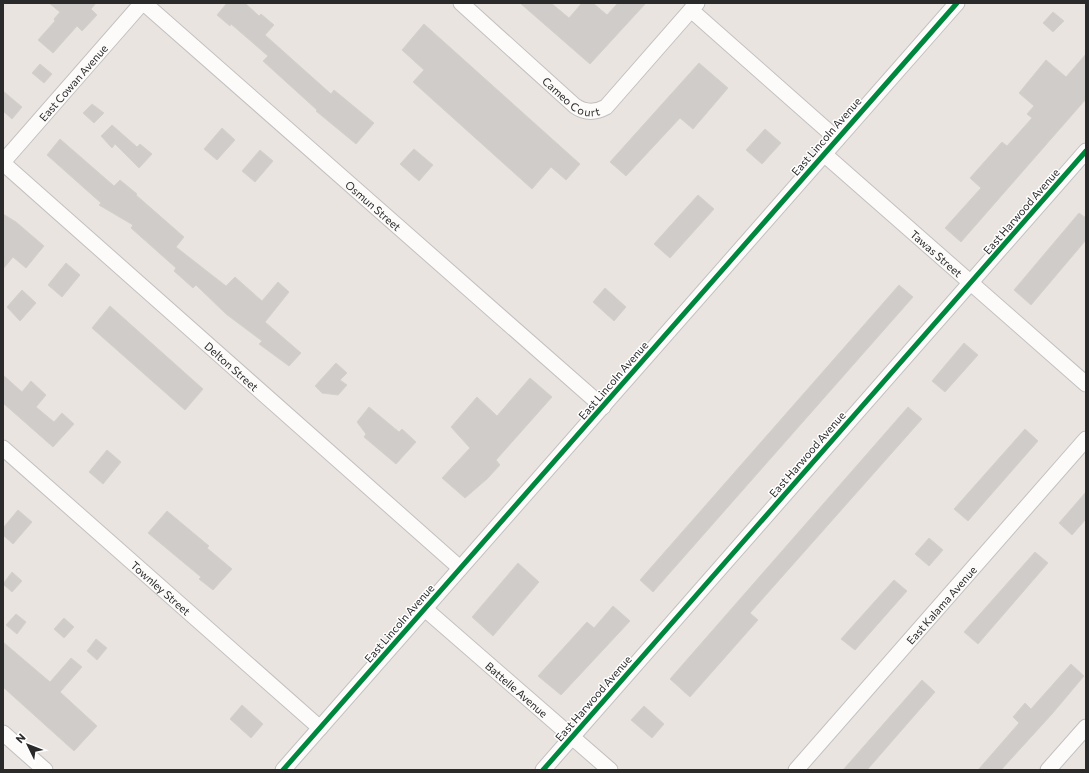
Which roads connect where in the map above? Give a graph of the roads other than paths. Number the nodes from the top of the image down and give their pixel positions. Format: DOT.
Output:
graph roads {
  1 [pos="143,3"];
  2 [pos="461,3"];
  3 [pos="957,3"];
  4 [pos="694,6"];
  5 [pos="838,139"];
  6 [pos="1086,152"];
  7 [pos="824,154"];
  8 [pos="3,162"];
  9 [pos="971,282"];
  10 [pos="1086,384"];
  11 [pos="603,407"];
  12 [pos="1086,439"];
  13 [pos="3,448"];
  14 [pos="460,568"];
  15 [pos="425,609"];
  16 [pos="1086,727"];
  17 [pos="320,728"];
  18 [pos="3,733"];
  19 [pos="572,737"];
  20 [pos="45,770"];
  21 [pos="283,770"];
  22 [pos="543,770"];
  23 [pos="610,770"];
  24 [pos="796,770"];
  25 [pos="1048,770"];
  1 -- 8 [label="street, East Cowan Avenue"];
  1 -- 11 [label="street, Osmun Street"];
  2 -- 4 [label="street, Cameo Court"];
  3 -- 5 [label="street, East Lincoln Avenue"];
  4 -- 5 [label="street"];
  5 -- 7 [label="street, East Lincoln Avenue"];
  6 -- 9 [label="street, East Harwood Avenue"];
  7 -- 9 [label="street, Tawas Street"];
  7 -- 11 [label="street, East Lincoln Avenue"];
  8 -- 14 [label="street, Delton Street"];
  9 -- 10 [label="street, Tawas Street"];
  9 -- 19 [label="street, East Harwood Avenue"];
  11 -- 14 [label="street, East Lincoln Avenue"];
  12 -- 24 [label="street, East Kalama Avenue"];
  13 -- 17 [label="street, Townley Street"];
  14 -- 15 [label="street, East Lincoln Avenue"];
  15 -- 17 [label="street, East Lincoln Avenue"];
  15 -- 19 [label="street, Battelle Avenue"];
  16 -- 25 [label="street"];
  17 -- 21 [label="street, East Lincoln Avenue"];
  18 -- 20 [label="street"];
  19 -- 22 [label="street, East Harwood Avenue"];
  19 -- 23 [label="street, Battelle Avenue"];
}
